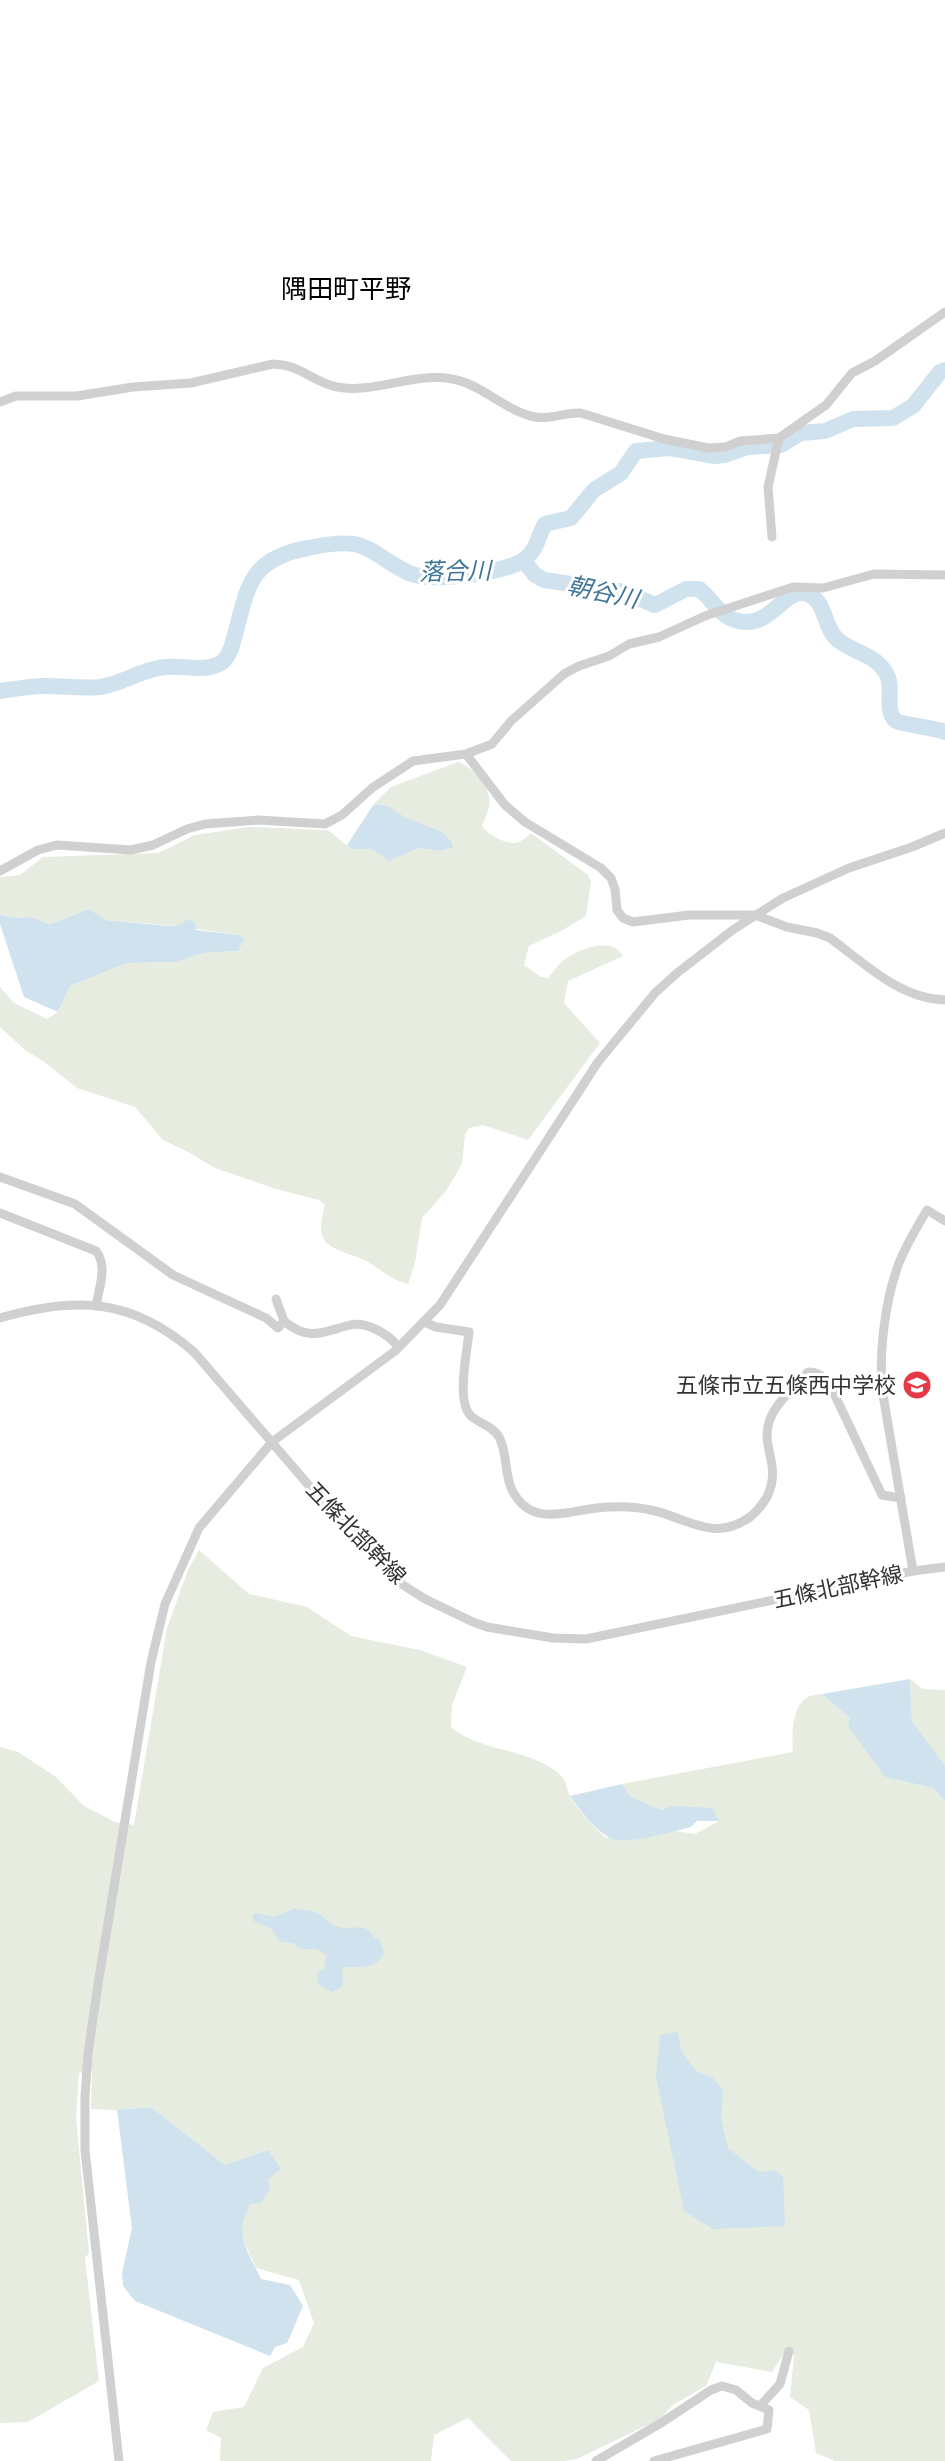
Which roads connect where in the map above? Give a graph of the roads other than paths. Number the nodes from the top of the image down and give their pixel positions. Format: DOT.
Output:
graph roads {
  1 [pos="945,312"];
  2 [pos="0,402"];
  3 [pos="778,438"];
  4 [pos="772,537"];
  5 [pos="945,575"];
  6 [pos="466,754"];
  7 [pos="945,833"];
  8 [pos="0,871"];
  9 [pos="756,915"];
  10 [pos="945,1000"];
  11 [pos="0,1177"];
  12 [pos="0,1213"];
  13 [pos="945,1221"];
  14 [pos="276,1299"];
  15 [pos="96,1306"];
  16 [pos="0,1318"];
  17 [pos="424,1322"];
  18 [pos="281,1324"];
  19 [pos="398,1347"];
  20 [pos="272,1442"];
  21 [pos="901,1498"];
  22 [pos="945,1567"];
  23 [pos="913,1571"];
  24 [pos="789,2351"];
  25 [pos="760,2406"];
  26 [pos="119,2461"];
  27 [pos="596,2461"];
  28 [pos="654,2461"];
  1 -- 3 [label="street"];
  2 -- 3 [label="street"];
  3 -- 4 [label="street"];
  5 -- 6 [label="street"];
  6 -- 8 [label="street"];
  6 -- 9 [label="street"];
  7 -- 9 [label="street"];
  9 -- 10 [label="street"];
  9 -- 17 [label="street"];
  11 -- 18 [label="street"];
  12 -- 15 [label="street"];
  13 -- 21 [label="street"];
  14 -- 18 [label="street"];
  15 -- 16 [label="street, 五條北部幹線"];
  15 -- 20 [label="street, 五條北部幹線"];
  17 -- 19 [label="street"];
  17 -- 21 [label="street"];
  18 -- 19 [label="street"];
  19 -- 20 [label="street"];
  20 -- 23 [label="street, 五條北部幹線"];
  20 -- 26 [label="street"];
  21 -- 23 [label="street"];
  22 -- 23 [label="street, 五條北部幹線"];
  24 -- 25 [label="street"];
  25 -- 27 [label="street"];
  25 -- 28 [label="street"];
}
